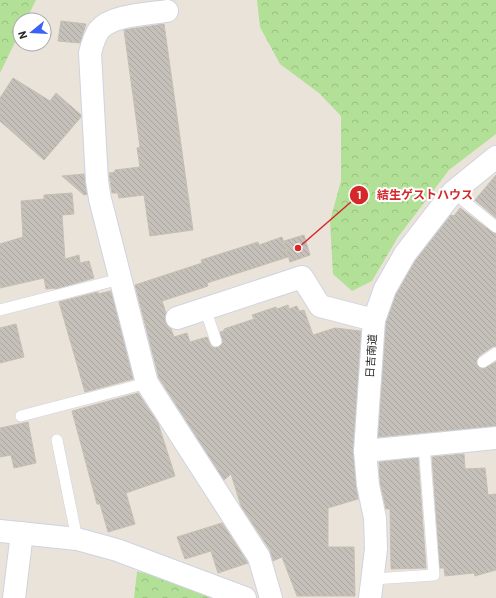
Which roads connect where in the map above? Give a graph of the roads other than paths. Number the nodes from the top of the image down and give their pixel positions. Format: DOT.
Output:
graph roads {
  1 [pos="167,11"];
  2 [pos="496,157"];
  3 [pos="452,192"];
  4 [pos="496,227"];
  5 [pos="120,279"];
  6 [pos="205,308"];
  7 [pos="0,310"];
  8 [pos="177,318"];
  9 [pos="374,320"];
  10 [pos="216,341"];
  11 [pos="496,353"];
  12 [pos="483,362"];
  13 [pos="147,383"];
  14 [pos="22,416"];
  15 [pos="496,438"];
  16 [pos="57,440"];
  17 [pos="424,445"];
  18 [pos="364,452"];
  19 [pos="0,531"];
  20 [pos="22,533"];
  21 [pos="77,539"];
  22 [pos="372,588"];
  23 [pos="14,598"];
  24 [pos="245,598"];
  25 [pos="271,598"];
  1 -- 5 [label="street"];
  2 -- 3 [label="street, 日吉南道"];
  3 -- 4 [label="lane"];
  3 -- 9 [label="street, 日吉南道"];
  5 -- 7 [label="lane"];
  5 -- 13 [label="street"];
  6 -- 8 [label="street"];
  6 -- 9 [label="street"];
  6 -- 10 [label="lane"];
  9 -- 18 [label="street, 日吉南道"];
  11 -- 12 [label="lane"];
  13 -- 14 [label="lane"];
  13 -- 25 [label="street"];
  15 -- 17 [label="street"];
  16 -- 21 [label="lane"];
  17 -- 18 [label="street"];
  17 -- 22 [label="lane"];
  18 -- 22 [label="street, 日吉南道"];
  19 -- 20 [label="street"];
  20 -- 21 [label="street"];
  20 -- 23 [label="street"];
  21 -- 24 [label="street"];
}
